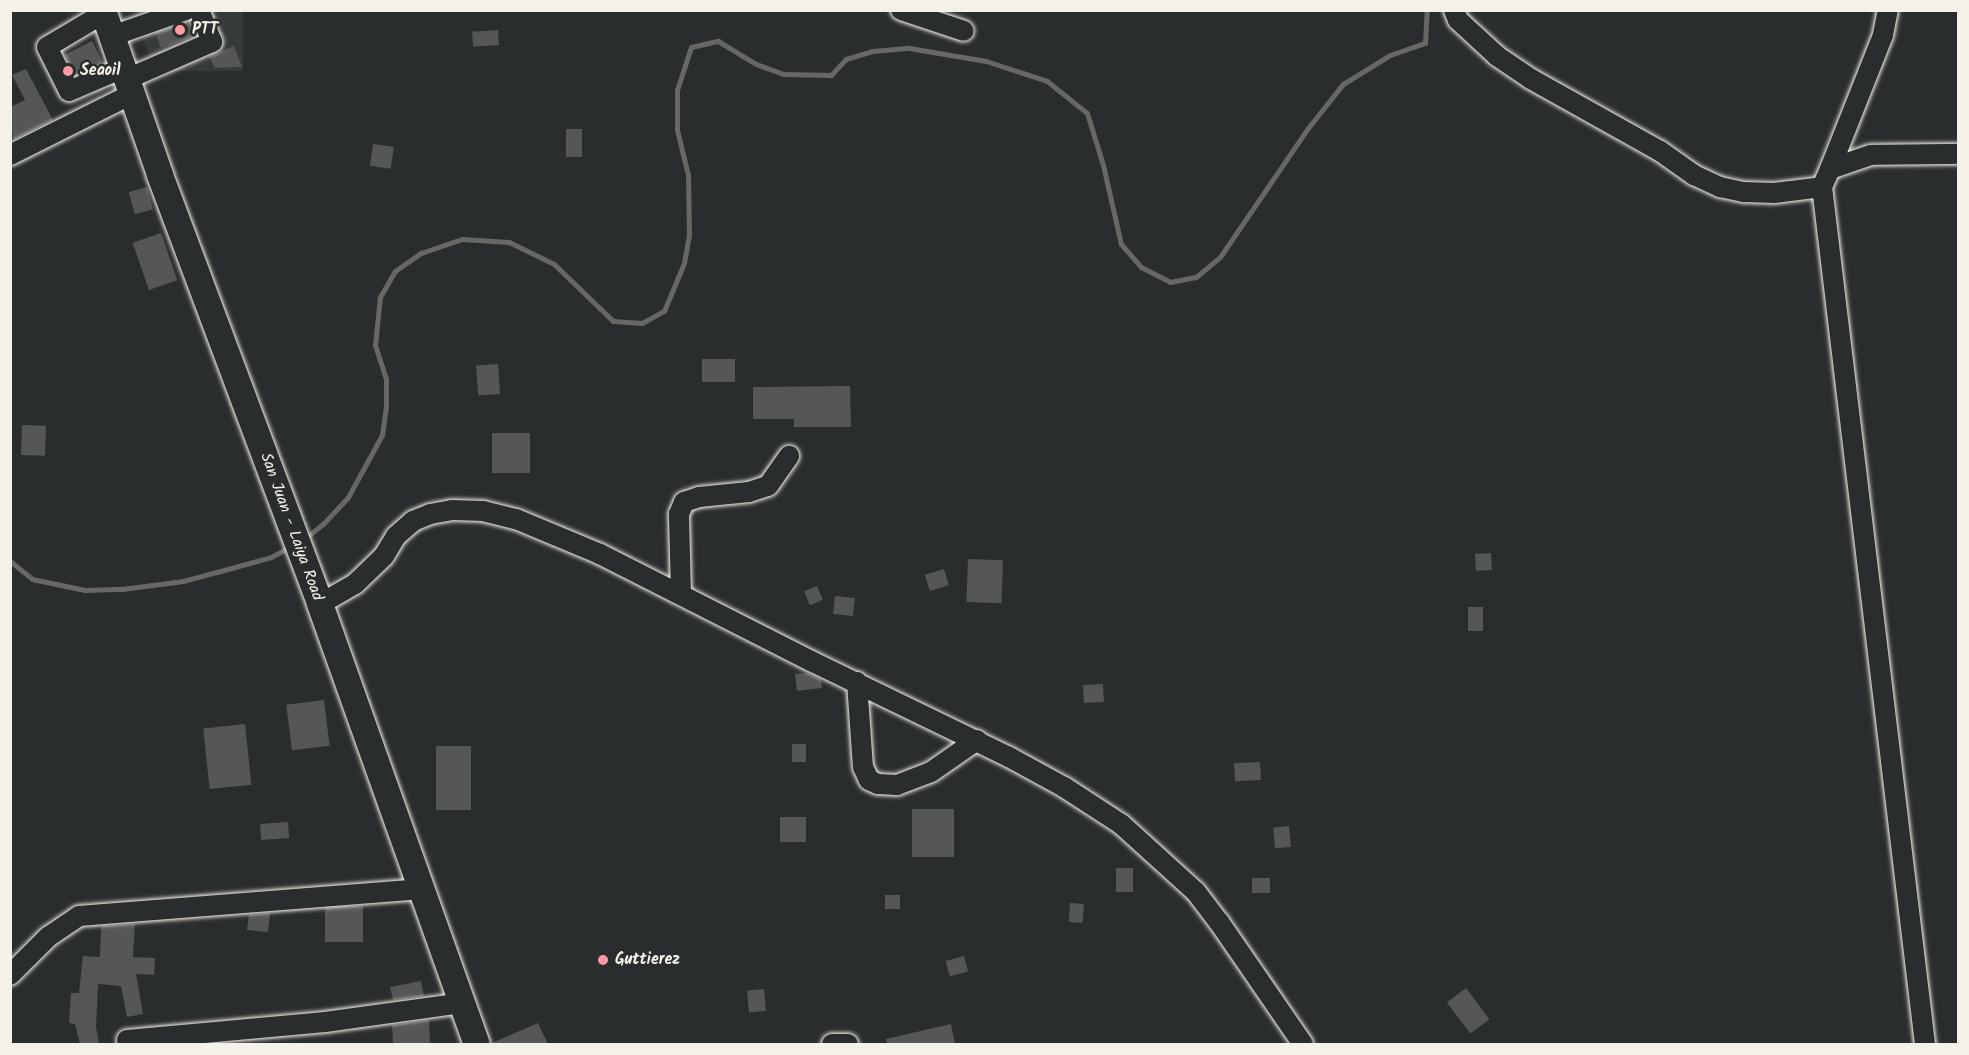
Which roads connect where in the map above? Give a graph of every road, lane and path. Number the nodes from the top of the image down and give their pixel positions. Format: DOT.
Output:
graph roads {
  1 [pos="186,10"];
  2 [pos="199,10"];
  3 [pos="901,10"];
  4 [pos="1454,10"];
  5 [pos="1888,10"];
  6 [pos="106,20"];
  7 [pos="964,31"];
  8 [pos="127,80"];
  9 [pos="1959,154"];
  10 [pos="10,155"];
  11 [pos="1826,178"];
  12 [pos="789,456"];
  13 [pos="681,593"];
  14 [pos="320,604"];
  15 [pos="857,682"];
  16 [pos="977,740"];
  17 [pos="422,889"];
  18 [pos="10,975"];
  19 [pos="462,1003"];
  20 [pos="127,1040"];
  21 [pos="477,1044"];
  22 [pos="831,1044"];
  23 [pos="848,1044"];
  24 [pos="1303,1044"];
  25 [pos="1925,1044"];
  1 -- 6 [label="street"];
  2 -- 8 [label="street"];
  3 -- 7 [label="street"];
  4 -- 11 [label="street"];
  5 -- 11 [label="street"];
  6 -- 8 [label="main road, San Juan - Laiya Road"];
  6 -- 8 [label="street"];
  8 -- 10 [label="street"];
  8 -- 14 [label="main road, San Juan - Laiya Road"];
  9 -- 11 [label="street"];
  11 -- 25 [label="street"];
  12 -- 13 [label="street"];
  13 -- 14 [label="street"];
  13 -- 15 [label="street"];
  14 -- 17 [label="main road, San Juan - Laiya Road"];
  15 -- 16 [label="street"];
  15 -- 16 [label="street"];
  16 -- 24 [label="street"];
  17 -- 18 [label="street"];
  17 -- 19 [label="main road, San Juan - Laiya Road"];
  19 -- 20 [label="street"];
  19 -- 21 [label="main road, San Juan - Laiya Road"];
  22 -- 23 [label="street"];
}
